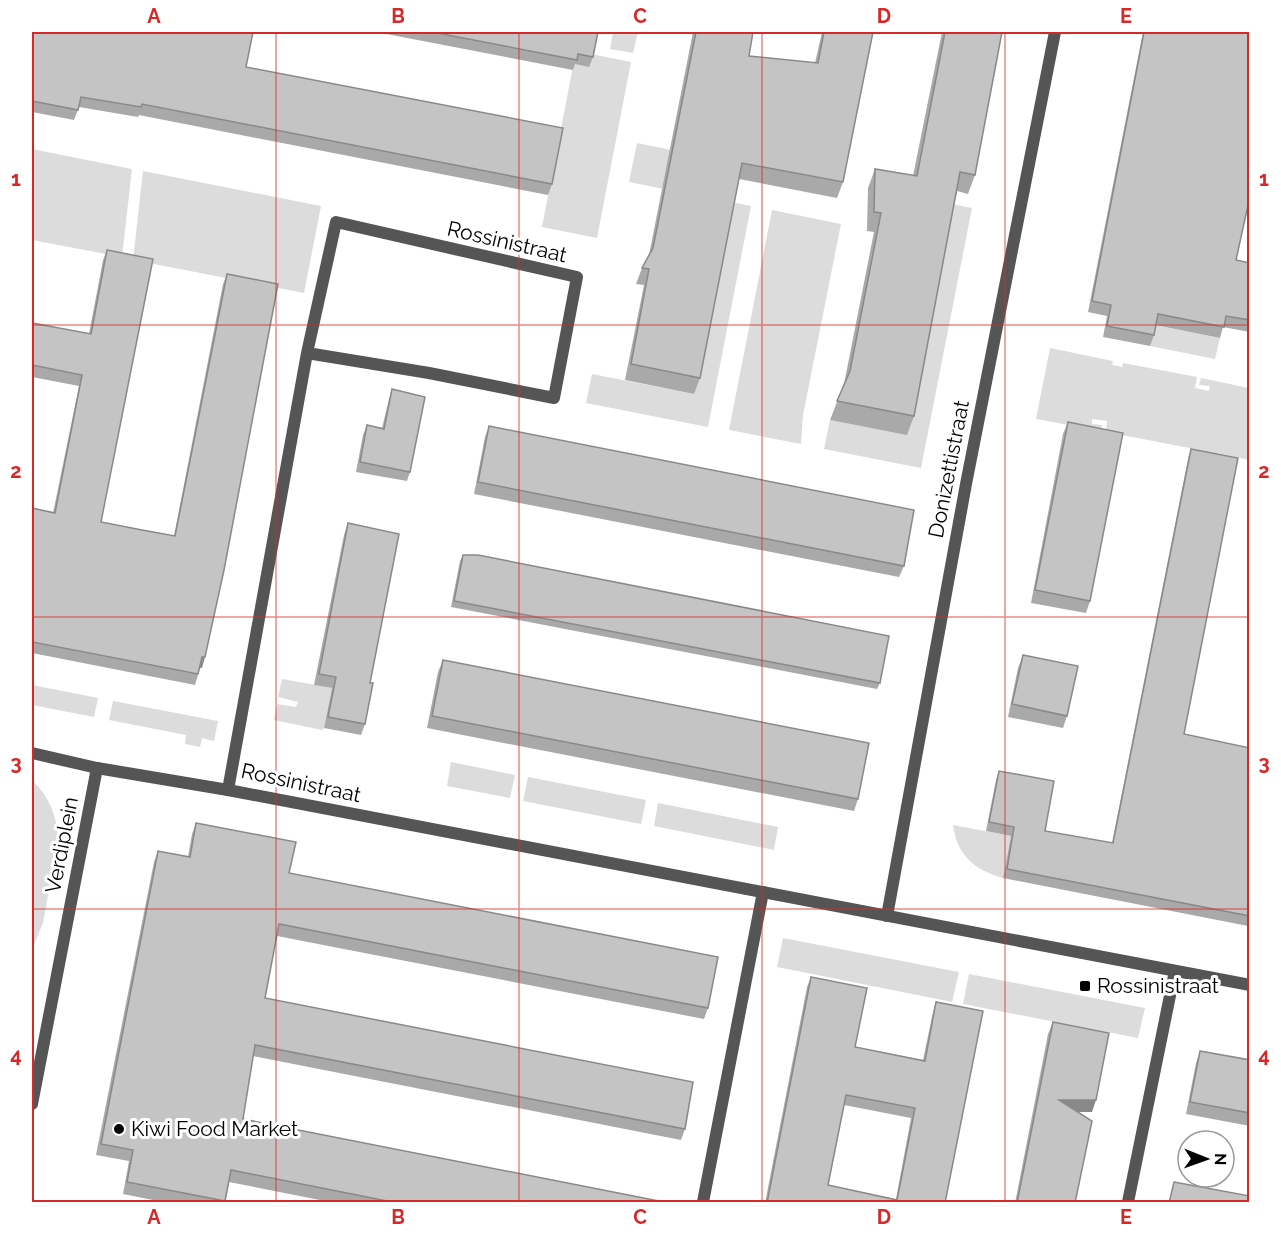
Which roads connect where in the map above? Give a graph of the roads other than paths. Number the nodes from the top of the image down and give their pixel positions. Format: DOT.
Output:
graph roads {
  1 [pos="1055,32"];
  2 [pos="307,353"];
  3 [pos="32,753"];
  4 [pos="97,768"];
  5 [pos="228,790"];
  6 [pos="763,892"];
  7 [pos="887,916"];
  8 [pos="1175,971"];
  9 [pos="1250,985"];
  10 [pos="32,1032"];
  11 [pos="45,1035"];
  12 [pos="32,1104"];
  13 [pos="703,1203"];
  14 [pos="1128,1203"];
  1 -- 7 [label="street, Donizettistraat"];
  2 -- 2 [label="street, Rossinistraat"];
  2 -- 5 [label="street, Rossinistraat"];
  3 -- 4 [label="street"];
  4 -- 5 [label="street"];
  4 -- 11 [label="street, Verdiplein"];
  5 -- 6 [label="street, Rossinistraat"];
  6 -- 7 [label="street, Rossinistraat"];
  6 -- 13 [label="street"];
  7 -- 8 [label="street, Rossinistraat"];
  8 -- 9 [label="street, Rossinistraat"];
  8 -- 14 [label="street"];
  10 -- 11 [label="street"];
  11 -- 12 [label="street, Verdiplein"];
}
